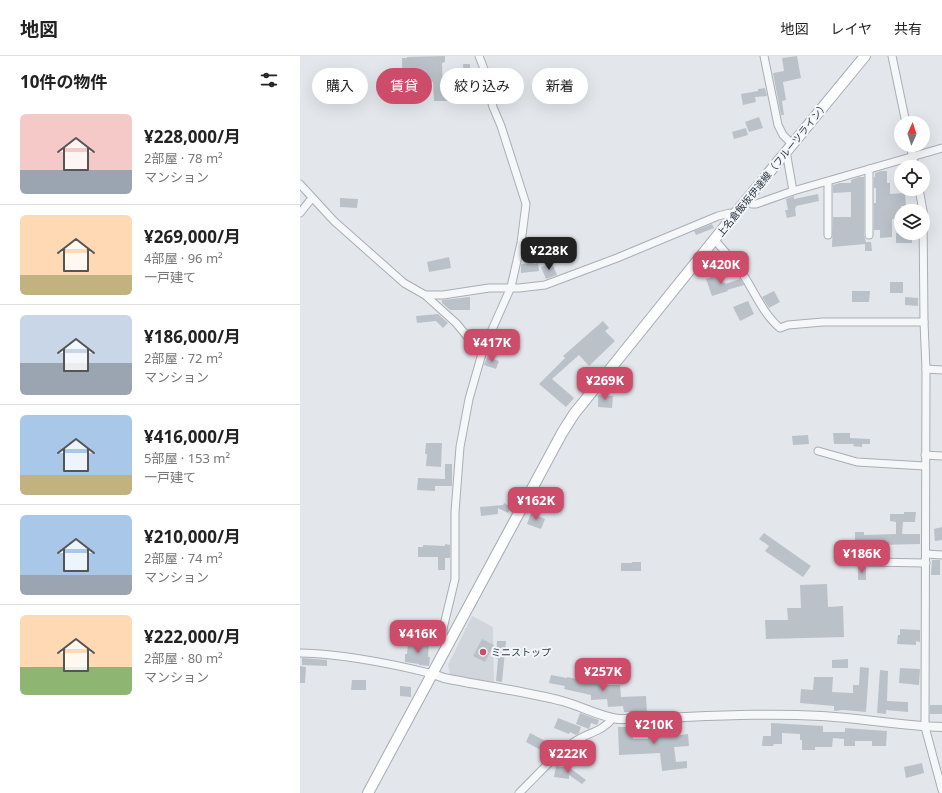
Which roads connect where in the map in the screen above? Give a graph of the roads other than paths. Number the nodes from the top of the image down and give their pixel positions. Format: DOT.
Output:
graph roads {
  1 [pos="479,56"];
  2 [pos="764,56"];
  3 [pos="865,56"];
  4 [pos="892,56"];
  5 [pos="905,116"];
  6 [pos="789,148"];
  7 [pos="942,148"];
  8 [pos="912,152"];
  9 [pos="913,157"];
  10 [pos="914,160"];
  11 [pos="869,170"];
  12 [pos="828,182"];
  13 [pos="300,184"];
  14 [pos="793,191"];
  15 [pos="312,198"];
  16 [pos="746,200"];
  17 [pos="300,213"];
  18 [pos="734,214"];
  19 [pos="869,234"];
  20 [pos="828,235"];
  21 [pos="714,239"];
  22 [pos="923,240"];
  23 [pos="511,287"];
  24 [pos="425,295"];
  25 [pos="924,322"];
  26 [pos="483,350"];
  27 [pos="926,369"];
  28 [pos="942,370"];
  29 [pos="818,451"];
  30 [pos="925,455"];
  31 [pos="942,456"];
  32 [pos="925,466"];
  33 [pos="926,554"];
  34 [pos="942,555"];
  35 [pos="869,562"];
  36 [pos="926,563"];
  37 [pos="447,647"];
  38 [pos="300,653"];
  39 [pos="433,674"];
  40 [pos="613,718"];
  41 [pos="924,727"];
  42 [pos="942,727"];
  43 [pos="941,781"];
  44 [pos="942,790"];
  45 [pos="368,793"];
  46 [pos="519,793"];
  47 [pos="938,793"];
  1 -- 23 [label="street"];
  2 -- 6 [label="street"];
  3 -- 6 [label="main road, 上名倉飯坂伊達線（フルーツライン）"];
  4 -- 5 [label="street"];
  6 -- 14 [label="street"];
  6 -- 16 [label="main road, 上名倉飯坂伊達線（フルーツライン）"];
  7 -- 9 [label="street"];
  8 -- 9 [label="street"];
  9 -- 10 [label="street"];
  9 -- 11 [label="street"];
  11 -- 12 [label="street"];
  11 -- 19 [label="street"];
  12 -- 14 [label="street"];
  12 -- 20 [label="street"];
  13 -- 15 [label="street"];
  14 -- 16 [label="street"];
  15 -- 17 [label="street"];
  15 -- 24 [label="street"];
  16 -- 18 [label="main road, 上名倉飯坂伊達線（フルーツライン）"];
  18 -- 21 [label="main road, 上名倉飯坂伊達線（フルーツライン）"];
  18 -- 23 [label="street"];
  21 -- 25 [label="street"];
  21 -- 37 [label="main road, 上名倉飯坂伊達線（フルーツライン）"];
  22 -- 25 [label="street"];
  23 -- 24 [label="street"];
  23 -- 26 [label="street"];
  24 -- 26 [label="street"];
  25 -- 27 [label="street"];
  26 -- 37 [label="street"];
  27 -- 28 [label="street"];
  27 -- 30 [label="street"];
  29 -- 32 [label="street"];
  30 -- 31 [label="street"];
  30 -- 32 [label="street"];
  32 -- 33 [label="street"];
  33 -- 34 [label="street"];
  33 -- 36 [label="street"];
  35 -- 36 [label="street"];
  36 -- 41 [label="street"];
  37 -- 39 [label="main road, 上名倉飯坂伊達線（フルーツライン）"];
  38 -- 39 [label="street"];
  39 -- 40 [label="street"];
  39 -- 45 [label="main road, 上名倉飯坂伊達線（フルーツライン）"];
  40 -- 41 [label="street"];
  40 -- 46 [label="street"];
  41 -- 42 [label="street"];
  41 -- 43 [label="street"];
  43 -- 44 [label="street"];
  44 -- 47 [label="street"];
}
